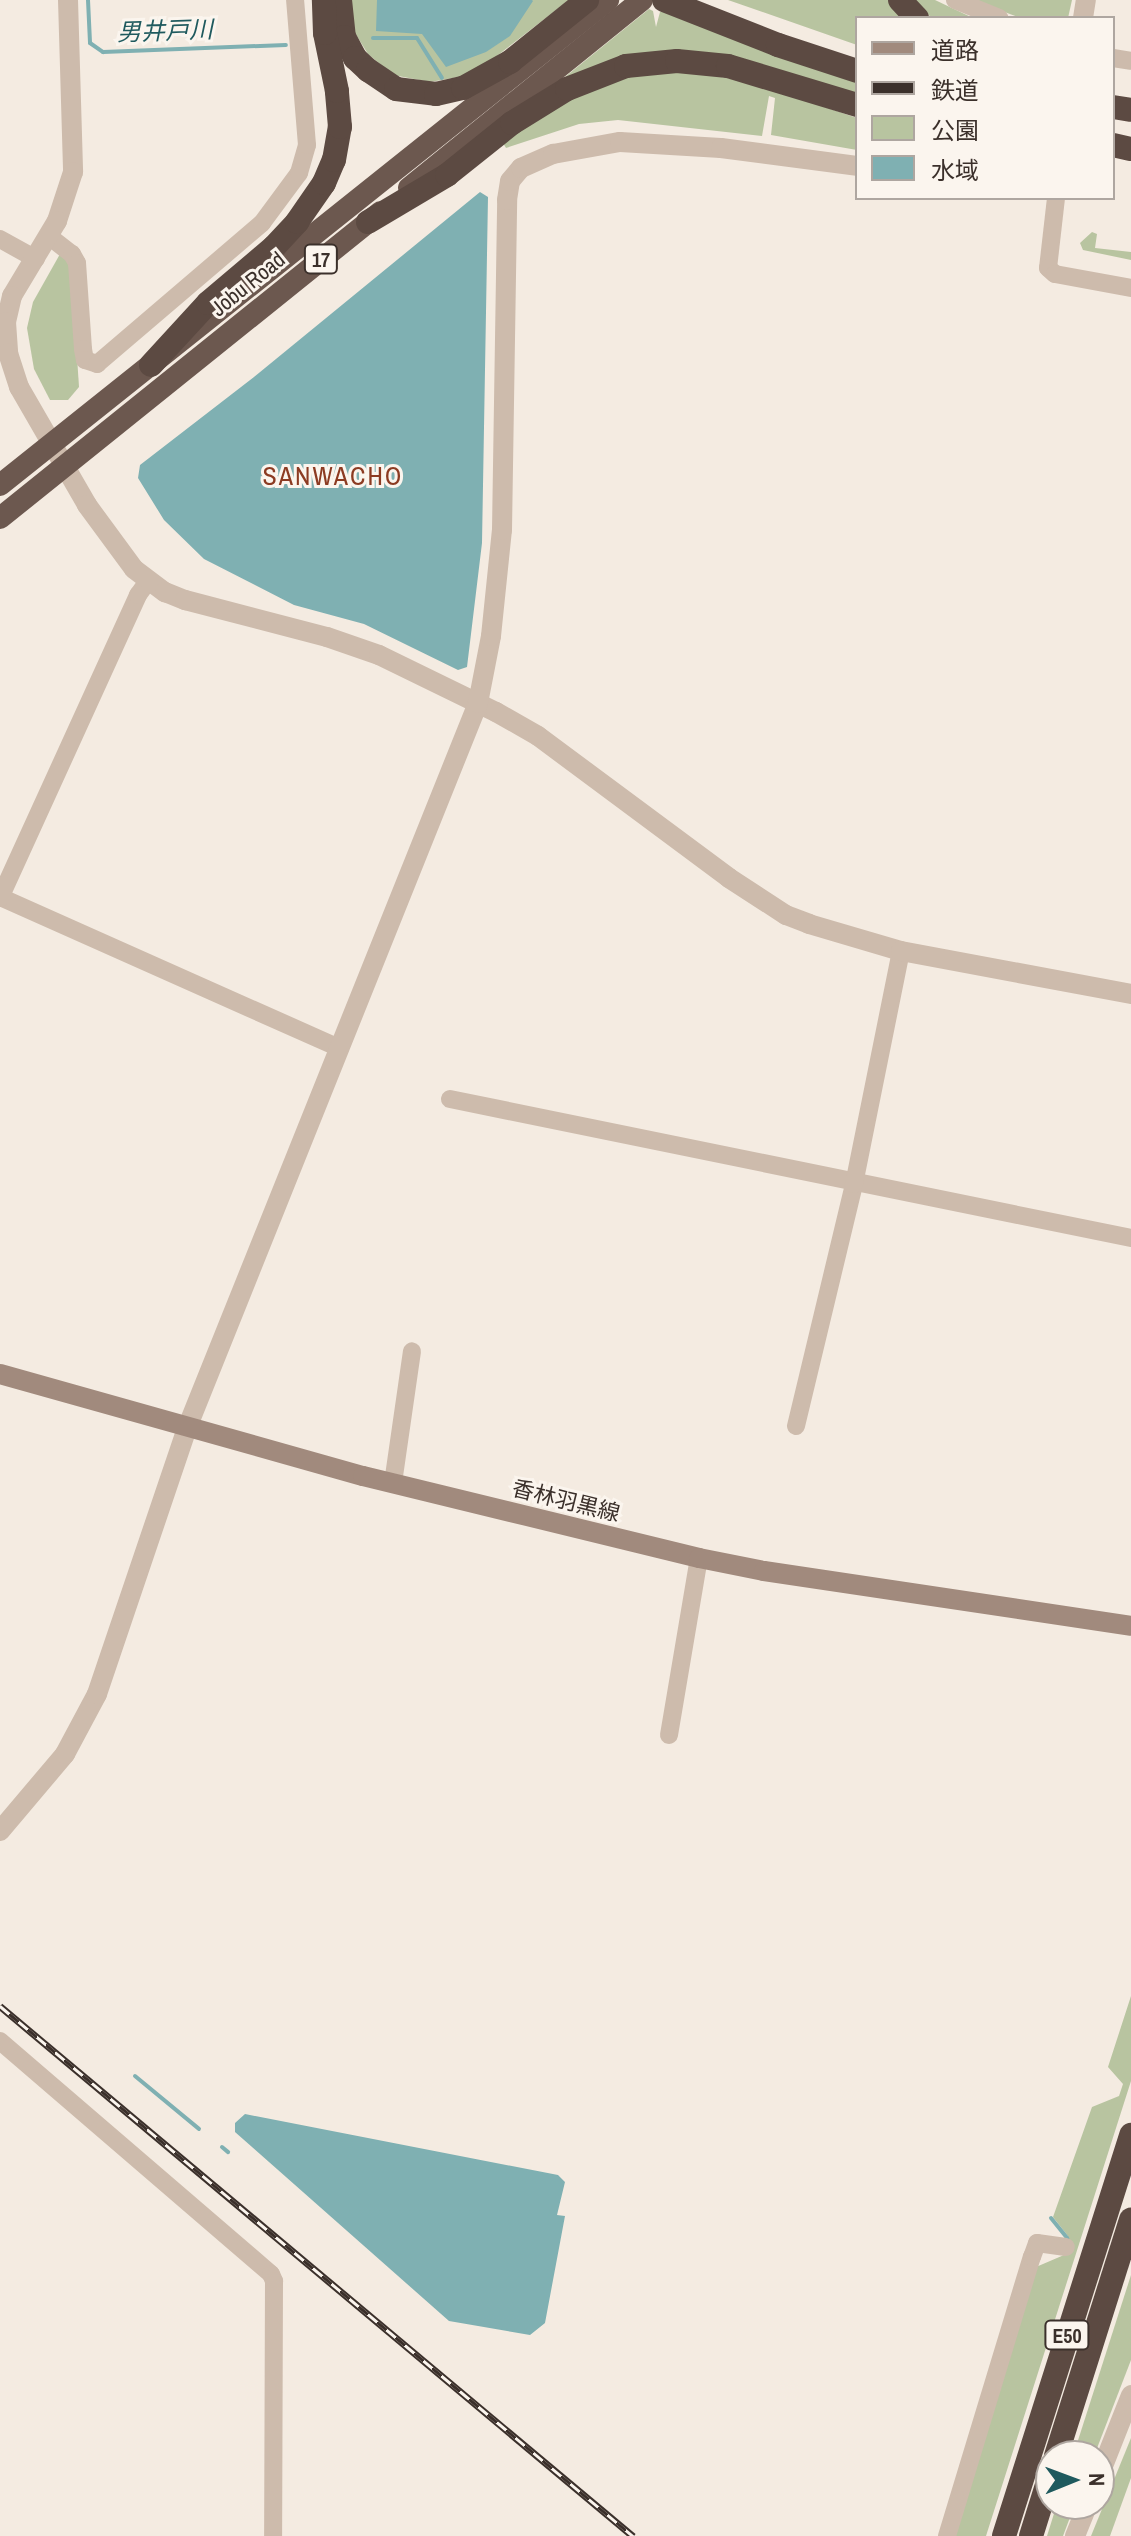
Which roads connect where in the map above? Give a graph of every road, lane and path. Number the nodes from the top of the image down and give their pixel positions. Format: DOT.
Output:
graph roads {
  1 [pos="68,0"];
  2 [pos="295,0"];
  3 [pos="324,0"];
  4 [pos="340,0"];
  5 [pos="587,0"];
  6 [pos="608,0"];
  7 [pos="642,0"];
  8 [pos="700,0"];
  9 [pos="900,0"];
  10 [pos="955,0"];
  11 [pos="668,2"];
  12 [pos="915,16"];
  13 [pos="994,16"];
  14 [pos="855,56"];
  15 [pos="855,70"];
  16 [pos="855,104"];
  17 [pos="855,166"];
  18 [pos="1056,200"];
  19 [pos="368,222"];
  20 [pos="50,237"];
  21 [pos="0,239"];
  22 [pos="36,259"];
  23 [pos="1131,288"];
  24 [pos="151,365"];
  25 [pos="51,444"];
  26 [pos="64,466"];
  27 [pos="0,485"];
  28 [pos="0,518"];
  29 [pos="148,581"];
  30 [pos="478,703"];
  31 [pos="0,898"];
  32 [pos="901,951"];
  33 [pos="1131,994"];
  34 [pos="339,1048"];
  35 [pos="450,1099"];
  36 [pos="854,1184"];
  37 [pos="1131,1238"];
  38 [pos="412,1351"];
  39 [pos="0,1374"];
  40 [pos="796,1426"];
  41 [pos="187,1428"];
  42 [pos="393,1483"];
  43 [pos="699,1558"];
  44 [pos="1131,1626"];
  45 [pos="669,1735"];
  46 [pos="0,1831"];
  47 [pos="0,2041"];
  48 [pos="1131,2135"];
  49 [pos="1131,2220"];
  50 [pos="1066,2247"];
  51 [pos="1131,2395"];
  52 [pos="1061,2440"];
  53 [pos="1113,2440"];
  54 [pos="273,2536"];
  55 [pos="947,2536"];
  56 [pos="1004,2536"];
  1 -- 20 [label="street"];
  2 -- 20 [label="street"];
  3 -- 24 [label="highway"];
  4 -- 5 [label="highway"];
  6 -- 24 [label="highway, Jobu Road / 17"];
  7 -- 19 [label="highway, Jobu Road / 17"];
  8 -- 14 [label="highway"];
  9 -- 12 [label="highway"];
  10 -- 13 [label="street"];
  11 -- 15 [label="highway"];
  16 -- 19 [label="highway"];
  17 -- 30 [label="street"];
  18 -- 23 [label="street"];
  19 -- 26 [label="highway, Jobu Road / 17"];
  20 -- 22 [label="street"];
  21 -- 22 [label="street"];
  22 -- 25 [label="street"];
  24 -- 25 [label="highway, Jobu Road / 17"];
  25 -- 26 [label="street"];
  25 -- 27 [label="highway, Jobu Road / 17"];
  26 -- 28 [label="highway, Jobu Road / 17"];
  26 -- 29 [label="street"];
  29 -- 30 [label="street"];
  29 -- 31 [label="street"];
  30 -- 32 [label="street"];
  30 -- 34 [label="street"];
  31 -- 34 [label="street"];
  32 -- 33 [label="street"];
  32 -- 36 [label="street"];
  34 -- 41 [label="street"];
  35 -- 36 [label="street"];
  36 -- 37 [label="street"];
  36 -- 40 [label="street"];
  38 -- 42 [label="street"];
  39 -- 41 [label="main road, 香林羽黒線"];
  41 -- 42 [label="main road, 香林羽黒線"];
  41 -- 46 [label="street"];
  42 -- 43 [label="main road, 香林羽黒線"];
  43 -- 44 [label="main road, 香林羽黒線"];
  43 -- 45 [label="street"];
  47 -- 54 [label="street"];
  48 -- 56 [label="highway, E50"];
  49 -- 52 [label="highway, E50"];
  50 -- 55 [label="street"];
  51 -- 53 [label="street"];
}
